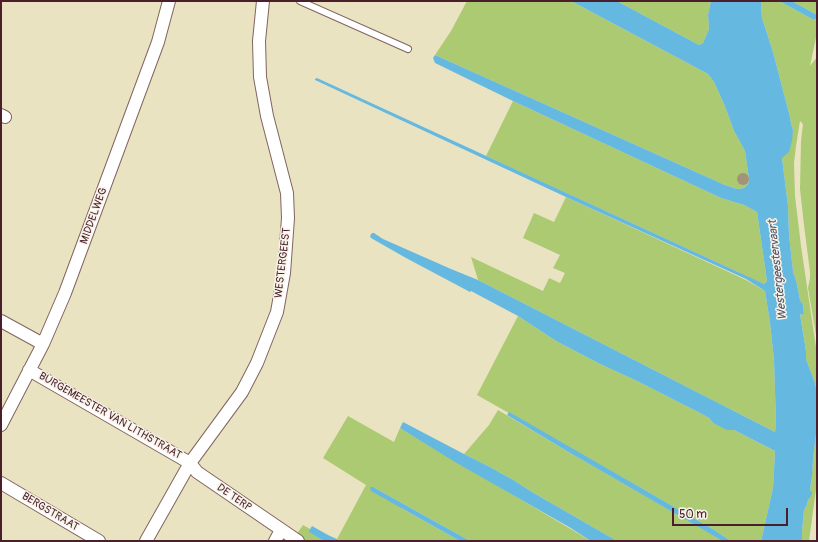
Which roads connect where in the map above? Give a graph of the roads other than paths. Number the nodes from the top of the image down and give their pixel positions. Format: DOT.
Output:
graph roads {
  1 [pos="169,1"];
  2 [pos="263,1"];
  3 [pos="300,1"];
  4 [pos="408,49"];
  5 [pos="1,321"];
  6 [pos="43,344"];
  7 [pos="29,370"];
  8 [pos="1,425"];
  9 [pos="190,463"];
  10 [pos="1,483"];
  11 [pos="281,530"];
  12 [pos="99,541"];
  13 [pos="146,541"];
  14 [pos="275,541"];
  15 [pos="298,541"];
  1 -- 6 [label="street, MIDDELWEG"];
  2 -- 9 [label="street, WESTERGEEST"];
  3 -- 4 [label="lane"];
  5 -- 6 [label="street"];
  6 -- 7 [label="street, MIDDELWEG"];
  7 -- 8 [label="street, MIDDELWEG"];
  7 -- 9 [label="street, BURGEMEESTER VAN LITHSTRAAT"];
  9 -- 11 [label="street, DE TERP"];
  9 -- 13 [label="street, WESTERGEEST"];
  10 -- 12 [label="street, BERGSTRAAT"];
  11 -- 14 [label="street"];
  11 -- 15 [label="street, DE TERP"];
}
